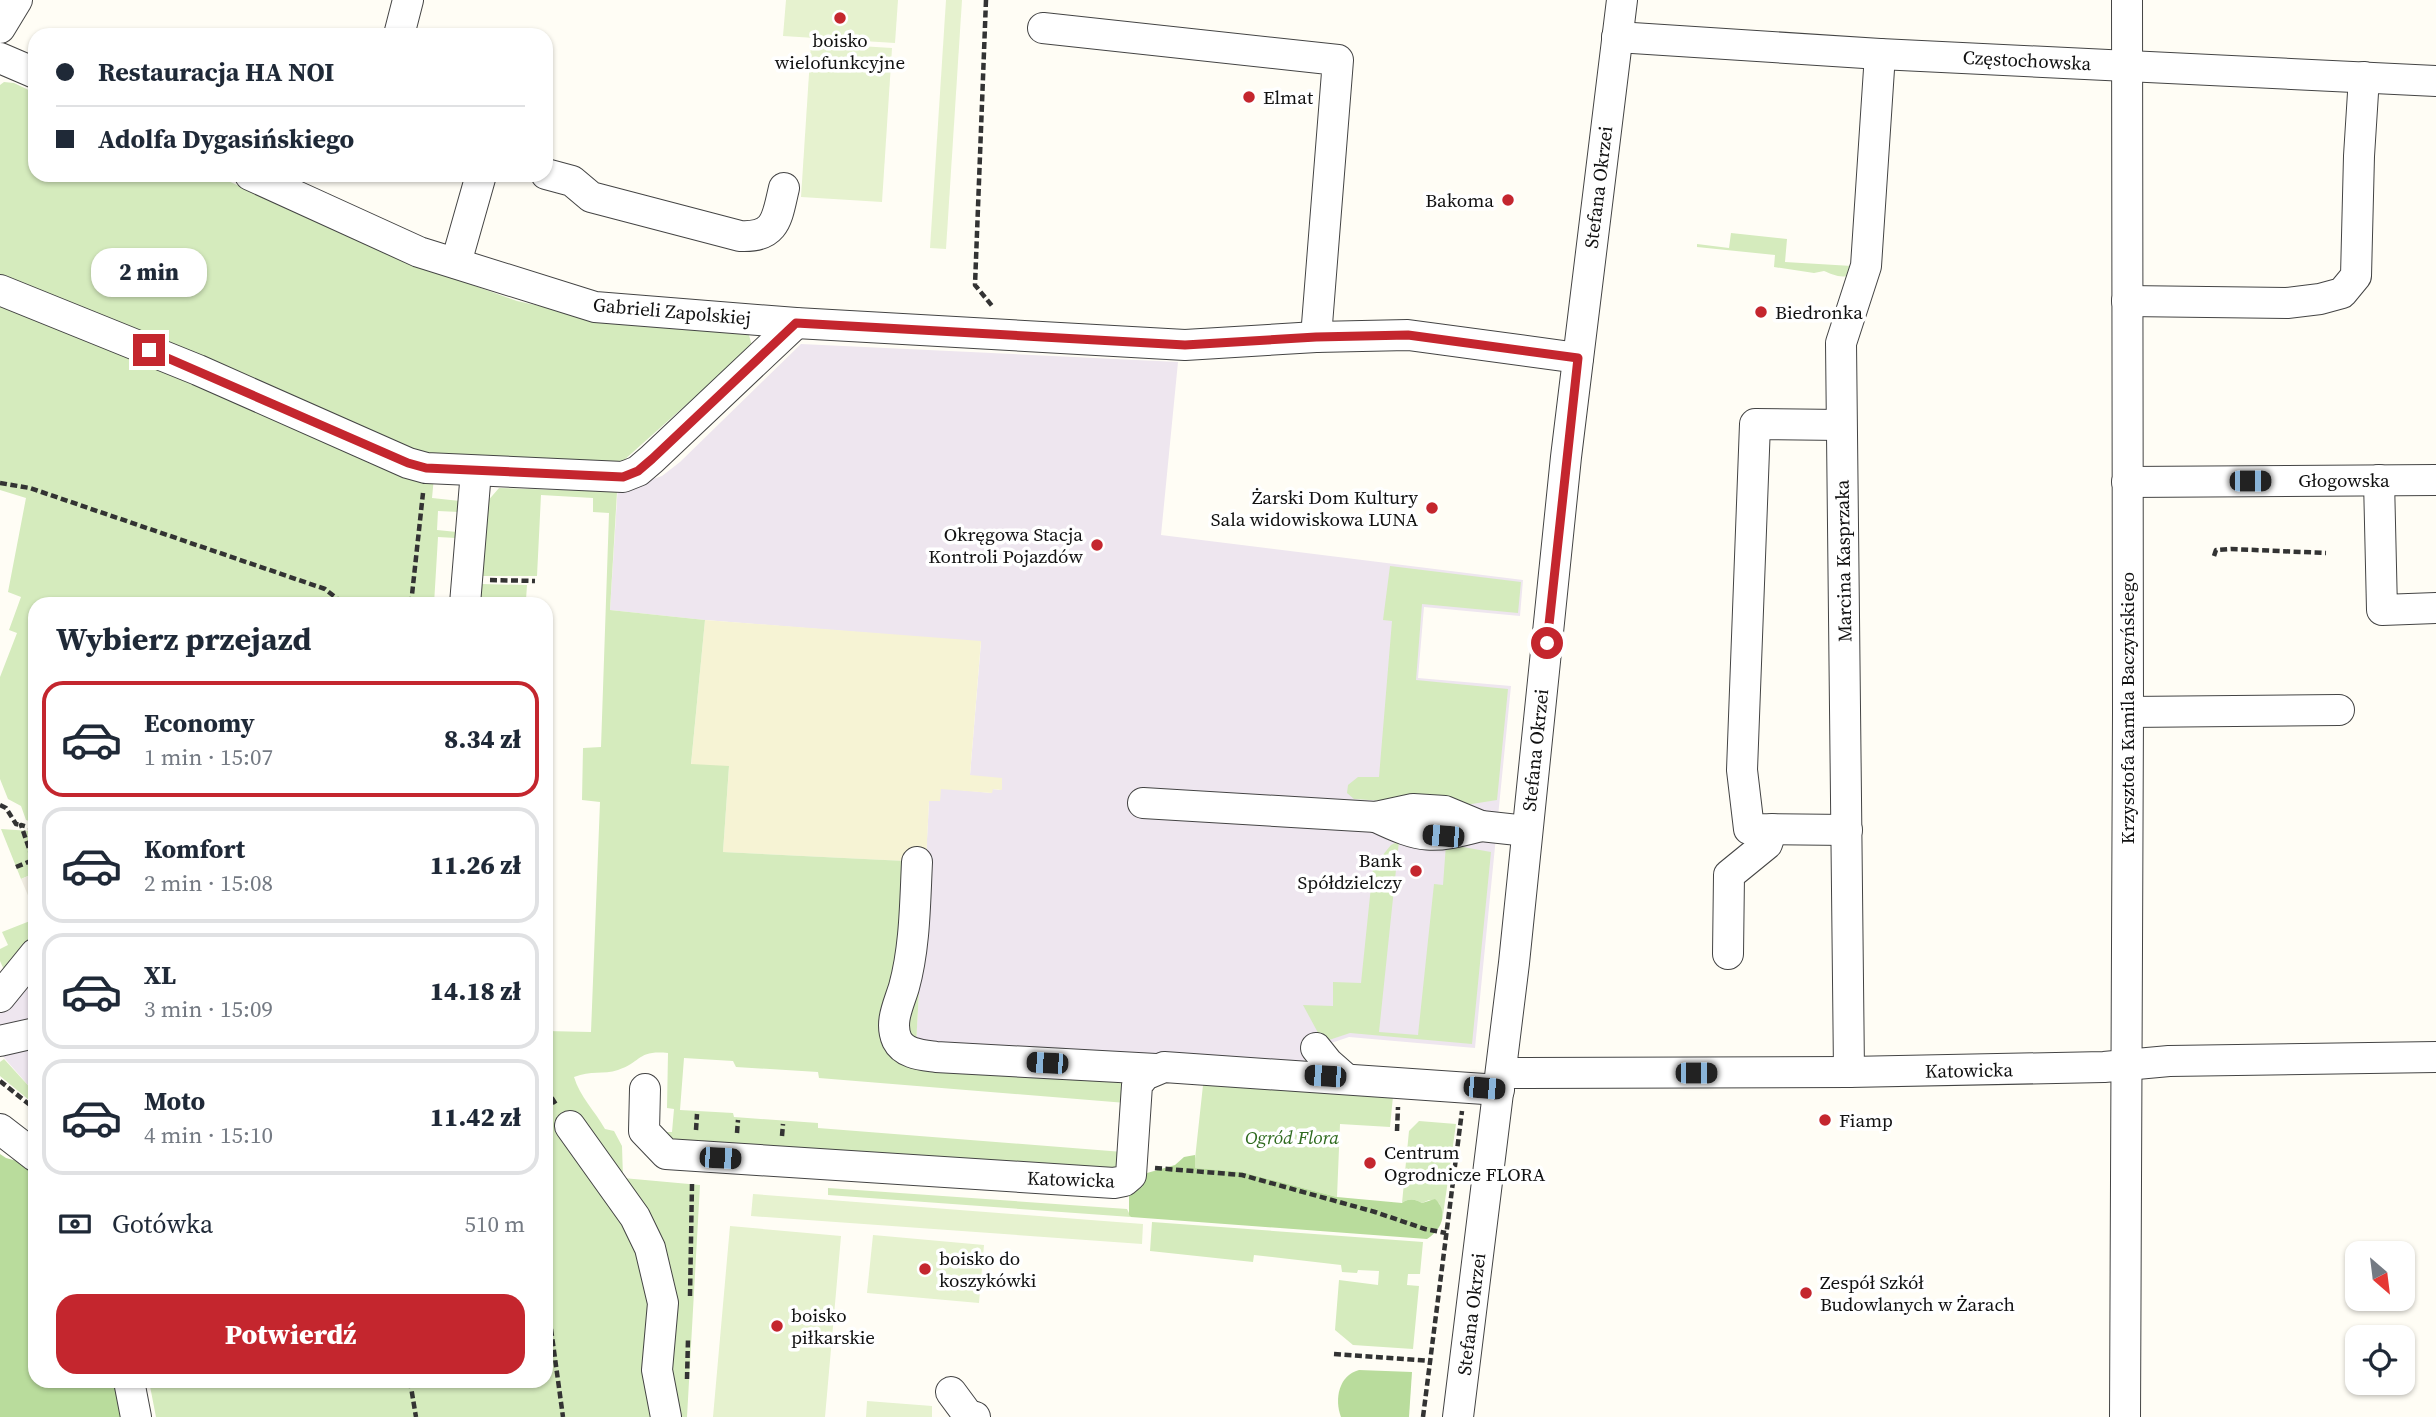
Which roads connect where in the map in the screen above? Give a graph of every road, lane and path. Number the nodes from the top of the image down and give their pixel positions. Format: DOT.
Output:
graph roads {
  1 [pos="17,0"];
  2 [pos="408,0"];
  3 [pos="986,0"];
  4 [pos="1622,0"];
  5 [pos="2127,0"];
  6 [pos="0,28"];
  7 [pos="401,28"];
  8 [pos="1043,29"];
  9 [pos="1617,37"];
  10 [pos="1880,54"];
  11 [pos="0,58"];
  12 [pos="2127,65"];
  13 [pos="28,70"];
  14 [pos="2364,77"];
  15 [pos="2436,81"];
  16 [pos="553,176"];
  17 [pos="265,182"];
  18 [pos="480,182"];
  19 [pos="784,188"];
  20 [pos="456,263"];
  21 [pos="0,290"];
  22 [pos="2127,301"];
  23 [pos="999,314"];
  24 [pos="796,323"];
  25 [pos="1316,337"];
  26 [pos="1578,358"];
  27 [pos="1841,425"];
  28 [pos="426,468"];
  29 [pos="476,471"];
  30 [pos="2379,480"];
  31 [pos="2436,480"];
  32 [pos="2127,482"];
  33 [pos="0,483"];
  34 [pos="2326,553"];
  35 [pos="2214,556"];
  36 [pos="535,581"];
  37 [pos="472,592"];
  38 [pos="335,597"];
  39 [pos="412,597"];
  40 [pos="2436,608"];
  41 [pos="2339,710"];
  42 [pos="2128,712"];
  43 [pos="1143,803"];
  44 [pos="0,804"];
  45 [pos="21,825"];
  46 [pos="28,827"];
  47 [pos="1772,829"];
  48 [pos="1527,831"];
  49 [pos="1847,831"];
  50 [pos="28,845"];
  51 [pos="917,862"];
  52 [pos="28,864"];
  53 [pos="16,867"];
  54 [pos="1728,954"];
  55 [pos="28,961"];
  56 [pos="2,989"];
  57 [pos="28,1035"];
  58 [pos="0,1041"];
  59 [pos="1316,1048"];
  60 [pos="2436,1056"];
  61 [pos="2126,1064"];
  62 [pos="1156,1069"];
  63 [pos="1849,1072"];
  64 [pos="1345,1078"];
  65 [pos="0,1081"];
  66 [pos="1500,1081"];
  67 [pos="645,1089"];
  68 [pos="1464,1100"];
  69 [pos="28,1103"];
  70 [pos="697,1114"];
  71 [pos="738,1120"];
  72 [pos="783,1124"];
  73 [pos="570,1126"];
  74 [pos="0,1129"];
  75 [pos="696,1135"];
  76 [pos="736,1137"];
  77 [pos="782,1140"];
  78 [pos="28,1151"];
  79 [pos="553,1344"];
  80 [pos="1334,1354"];
  81 [pos="1430,1361"];
  82 [pos="131,1388"];
  83 [pos="411,1388"];
  84 [pos="951,1392"];
  85 [pos="136,1417"];
  86 [pos="416,1417"];
  87 [pos="563,1417"];
  88 [pos="666,1417"];
  89 [pos="975,1417"];
  90 [pos="1423,1417"];
  91 [pos="1458,1417"];
  92 [pos="2125,1417"];
  1 -- 6 [label="street"];
  2 -- 7 [label="street"];
  3 -- 23 [label="path"];
  4 -- 9 [label="street, Stefana Okrzei"];
  5 -- 12 [label="street, Krzysztofa Kamila Baczyńskiego"];
  8 -- 25 [label="street"];
  9 -- 10 [label="street, Częstochowska"];
  9 -- 26 [label="street, Stefana Okrzei"];
  10 -- 12 [label="street, Częstochowska"];
  10 -- 27 [label="street, Marcina Kasprzaka"];
  11 -- 13 [label="street"];
  12 -- 14 [label="street, Częstochowska"];
  12 -- 22 [label="street, Krzysztofa Kamila Baczyńskiego"];
  14 -- 15 [label="street, Częstochowska"];
  14 -- 22 [label="street"];
  16 -- 19 [label="street"];
  17 -- 20 [label="street, Gabrieli Zapolskiej"];
  18 -- 20 [label="street"];
  20 -- 24 [label="street, Gabrieli Zapolskiej"];
  21 -- 28 [label="street"];
  22 -- 32 [label="street, Krzysztofa Kamila Baczyńskiego"];
  24 -- 25 [label="street, Gabrieli Zapolskiej"];
  24 -- 29 [label="street"];
  25 -- 26 [label="street, Gabrieli Zapolskiej"];
  26 -- 48 [label="street, Stefana Okrzei"];
  27 -- 47 [label="street"];
  27 -- 49 [label="street, Marcina Kasprzaka"];
  28 -- 29 [label="street"];
  28 -- 39 [label="path"];
  29 -- 37 [label="street"];
  30 -- 31 [label="street, Głogowska"];
  30 -- 32 [label="street, Głogowska"];
  30 -- 40 [label="street"];
  32 -- 42 [label="street, Krzysztofa Kamila Baczyńskiego"];
  33 -- 38 [label="path"];
  34 -- 35 [label="path"];
  36 -- 37 [label="path"];
  41 -- 42 [label="street"];
  42 -- 61 [label="street, Krzysztofa Kamila Baczyńskiego"];
  43 -- 48 [label="street"];
  44 -- 45 [label="path"];
  45 -- 46 [label="path"];
  45 -- 50 [label="path"];
  47 -- 49 [label="street"];
  47 -- 54 [label="street"];
  48 -- 66 [label="street, Stefana Okrzei"];
  49 -- 63 [label="street, Marcina Kasprzaka"];
  51 -- 62 [label="street"];
  52 -- 53 [label="path"];
  55 -- 56 [label="street"];
  57 -- 58 [label="street"];
  59 -- 64 [label="street"];
  60 -- 61 [label="street, Katowicka"];
  61 -- 63 [label="street, Katowicka"];
  61 -- 92 [label="street, Krzysztofa Kamila Baczyńskiego"];
  62 -- 64 [label="street, Katowicka"];
  62 -- 67 [label="street, Katowicka"];
  63 -- 66 [label="street, Katowicka"];
  64 -- 66 [label="street, Katowicka"];
  65 -- 69 [label="path"];
  66 -- 91 [label="street, Stefana Okrzei"];
  68 -- 81 [label="path"];
  70 -- 75 [label="path"];
  71 -- 76 [label="path"];
  72 -- 77 [label="path"];
  73 -- 88 [label="street"];
  74 -- 78 [label="street"];
  79 -- 87 [label="path"];
  80 -- 81 [label="path"];
  81 -- 90 [label="path"];
  82 -- 85 [label="street"];
  83 -- 86 [label="path"];
  84 -- 89 [label="street"];
}
